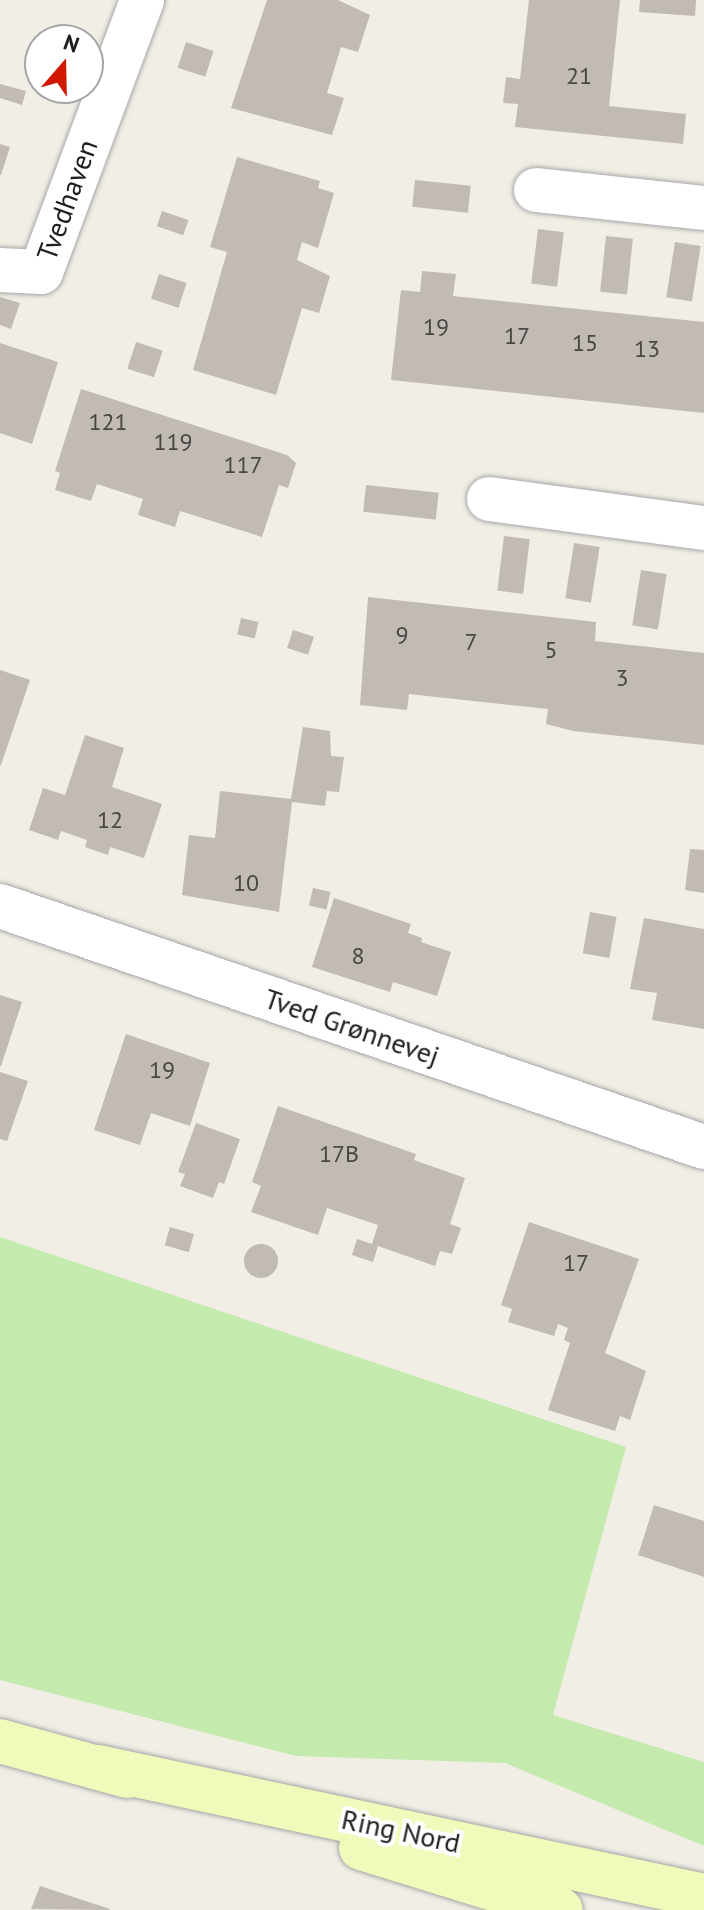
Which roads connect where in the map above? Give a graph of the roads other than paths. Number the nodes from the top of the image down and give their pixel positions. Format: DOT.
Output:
graph roads {
  1 [pos="142,0"];
  2 [pos="536,190"];
  3 [pos="704,208"];
  4 [pos="0,270"];
  5 [pos="489,499"];
  6 [pos="704,528"];
  7 [pos="0,906"];
  8 [pos="704,1147"];
  9 [pos="0,1741"];
  10 [pos="98,1767"];
  11 [pos="704,1896"];
  12 [pos="561,1910"];
  1 -- 4 [label="street, Tvedhaven"];
  2 -- 3 [label="street"];
  5 -- 6 [label="street"];
  7 -- 8 [label="street, Tved Grønnevej"];
  9 -- 10 [label="main road, Ring Nord"];
  10 -- 11 [label="main road, Ring Nord"];
  10 -- 12 [label="main road, Ring Nord"];
}
